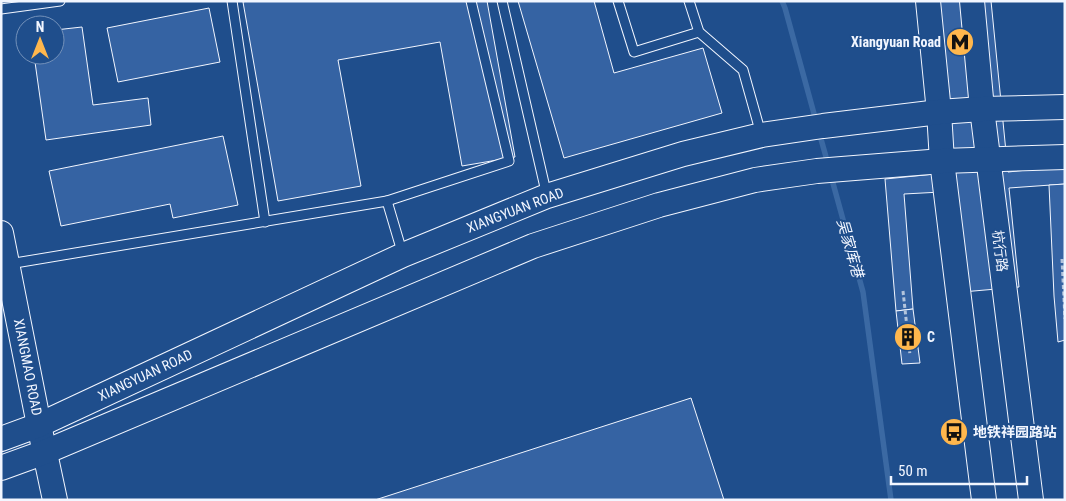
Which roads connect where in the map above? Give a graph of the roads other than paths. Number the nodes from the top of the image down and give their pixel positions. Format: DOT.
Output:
graph roads {
  1 [pos="60,1"];
  2 [pos="232,1"];
  3 [pos="470,1"];
  4 [pos="502,1"];
  5 [pos="618,1"];
  6 [pos="689,1"];
  7 [pos="928,1"];
  8 [pos="972,1"];
  9 [pos="1,8"];
  10 [pos="699,32"];
  11 [pos="1065,107"];
  12 [pos="982,109"];
  13 [pos="939,112"];
  14 [pos="762,135"];
  15 [pos="1065,157"];
  16 [pos="988,160"];
  17 [pos="942,161"];
  18 [pos="547,196"];
  19 [pos="387,201"];
  20 [pos="265,222"];
  21 [pos="1,233"];
  22 [pos="403,255"];
  23 [pos="7,264"];
  24 [pos="39,424"];
  25 [pos="1,439"];
  26 [pos="45,452"];
  27 [pos="1,468"];
  28 [pos="55,500"];
  29 [pos="984,500"];
  30 [pos="1030,500"];
  1 -- 9 [label="lane"];
  2 -- 20 [label="lane"];
  3 -- 19 [label="lane"];
  4 -- 18 [label="lane"];
  5 -- 10 [label="lane"];
  6 -- 10 [label="lane"];
  7 -- 13 [label="main road"];
  8 -- 12 [label="main road, 杭行路"];
  10 -- 14 [label="lane"];
  11 -- 12 [label="main road, XIANGYUAN ROAD"];
  12 -- 13 [label="main road, XIANGYUAN ROAD"];
  12 -- 16 [label="main road, 杭行路"];
  13 -- 14 [label="main road, XIANGYUAN ROAD"];
  13 -- 17 [label="main road"];
  14 -- 18 [label="main road, XIANGYUAN ROAD"];
  15 -- 16 [label="main road"];
  16 -- 17 [label="main road"];
  16 -- 30 [label="main road, 杭行路"];
  17 -- 26 [label="main road"];
  17 -- 29 [label="main road"];
  18 -- 22 [label="main road, XIANGYUAN ROAD"];
  19 -- 20 [label="lane"];
  19 -- 22 [label="lane"];
  20 -- 23 [label="lane"];
  21 -- 23 [label="main road, XIANGMAO ROAD"];
  22 -- 24 [label="main road, XIANGYUAN ROAD"];
  23 -- 24 [label="main road, XIANGMAO ROAD"];
  24 -- 25 [label="main road, XIANGYUAN ROAD"];
  24 -- 26 [label="main road, XIANGMAO ROAD"];
  26 -- 27 [label="main road"];
  26 -- 28 [label="main road, XIANGMAO ROAD"];
}
